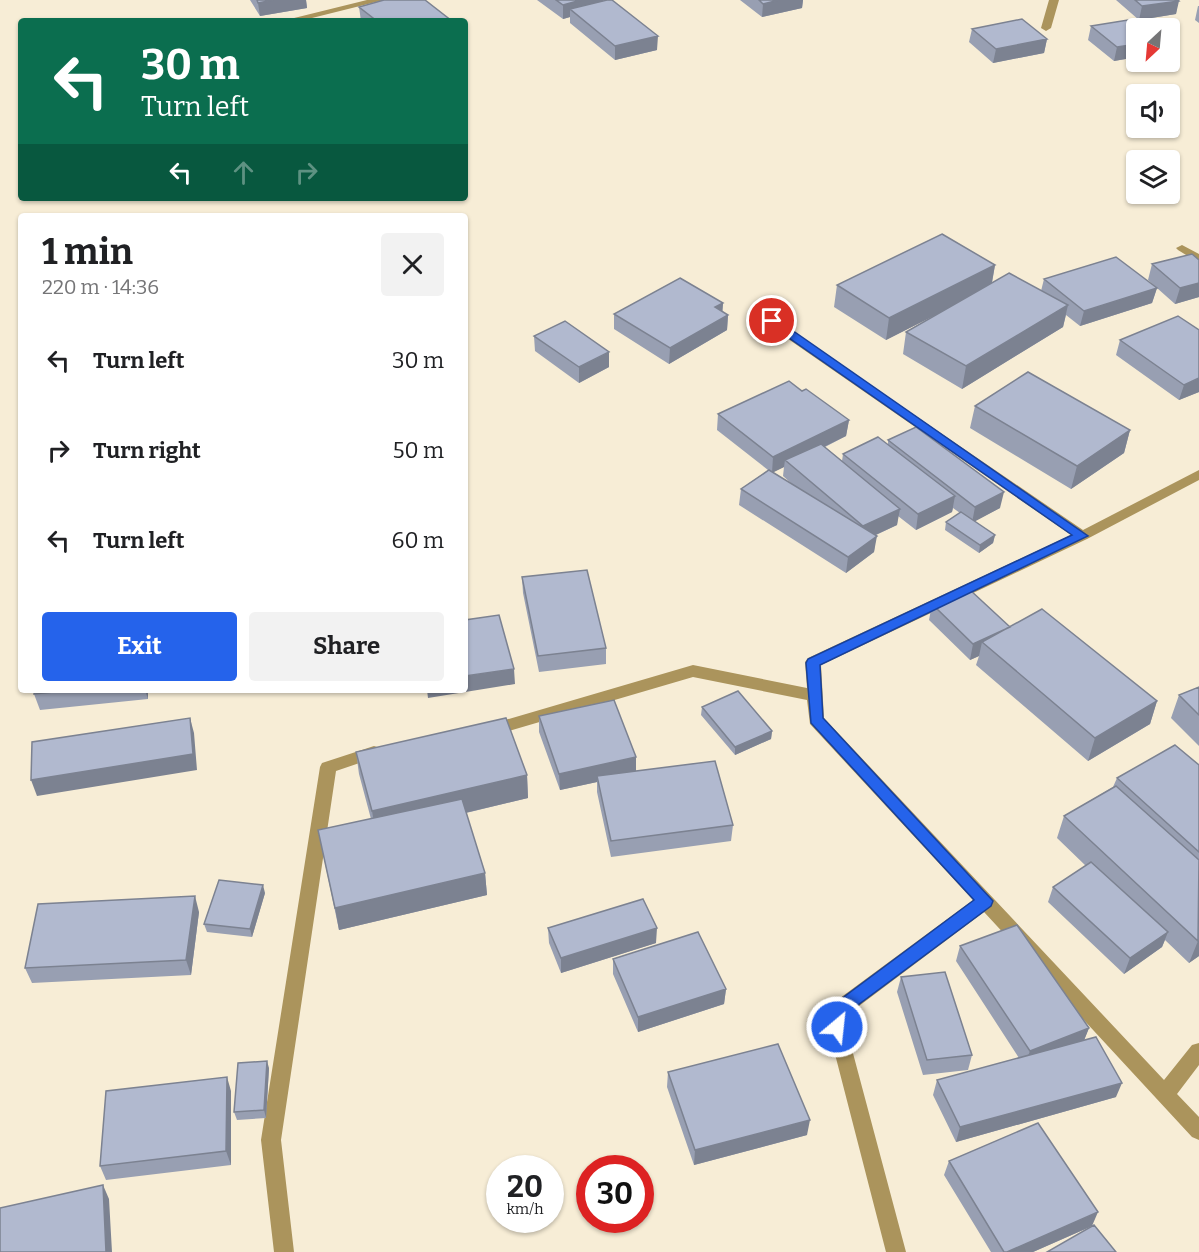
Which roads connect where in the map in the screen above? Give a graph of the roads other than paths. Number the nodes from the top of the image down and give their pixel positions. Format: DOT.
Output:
graph roads {
  1 [pos="379,0"];
  2 [pos="1054,0"];
  3 [pos="300,18"];
  4 [pos="1046,28"];
  5 [pos="1182,248"];
  6 [pos="1199,259"];
  7 [pos="772,321"];
  8 [pos="1199,474"];
  9 [pos="1082,536"];
  10 [pos="813,695"];
  11 [pos="466,737"];
  12 [pos="387,750"];
  13 [pos="985,901"];
  14 [pos="1199,1051"];
  15 [pos="1164,1095"];
  16 [pos="1199,1131"];
  17 [pos="284,1252"];
  18 [pos="896,1252"];
  1 -- 3 [label="street"];
  2 -- 4 [label="street"];
  5 -- 6 [label="street"];
  7 -- 9 [label="street"];
  8 -- 9 [label="street"];
  9 -- 10 [label="street"];
  10 -- 11 [label="street"];
  10 -- 13 [label="street"];
  12 -- 17 [label="street"];
  13 -- 15 [label="street"];
  13 -- 18 [label="street"];
  14 -- 15 [label="street"];
  15 -- 16 [label="street"];
}
